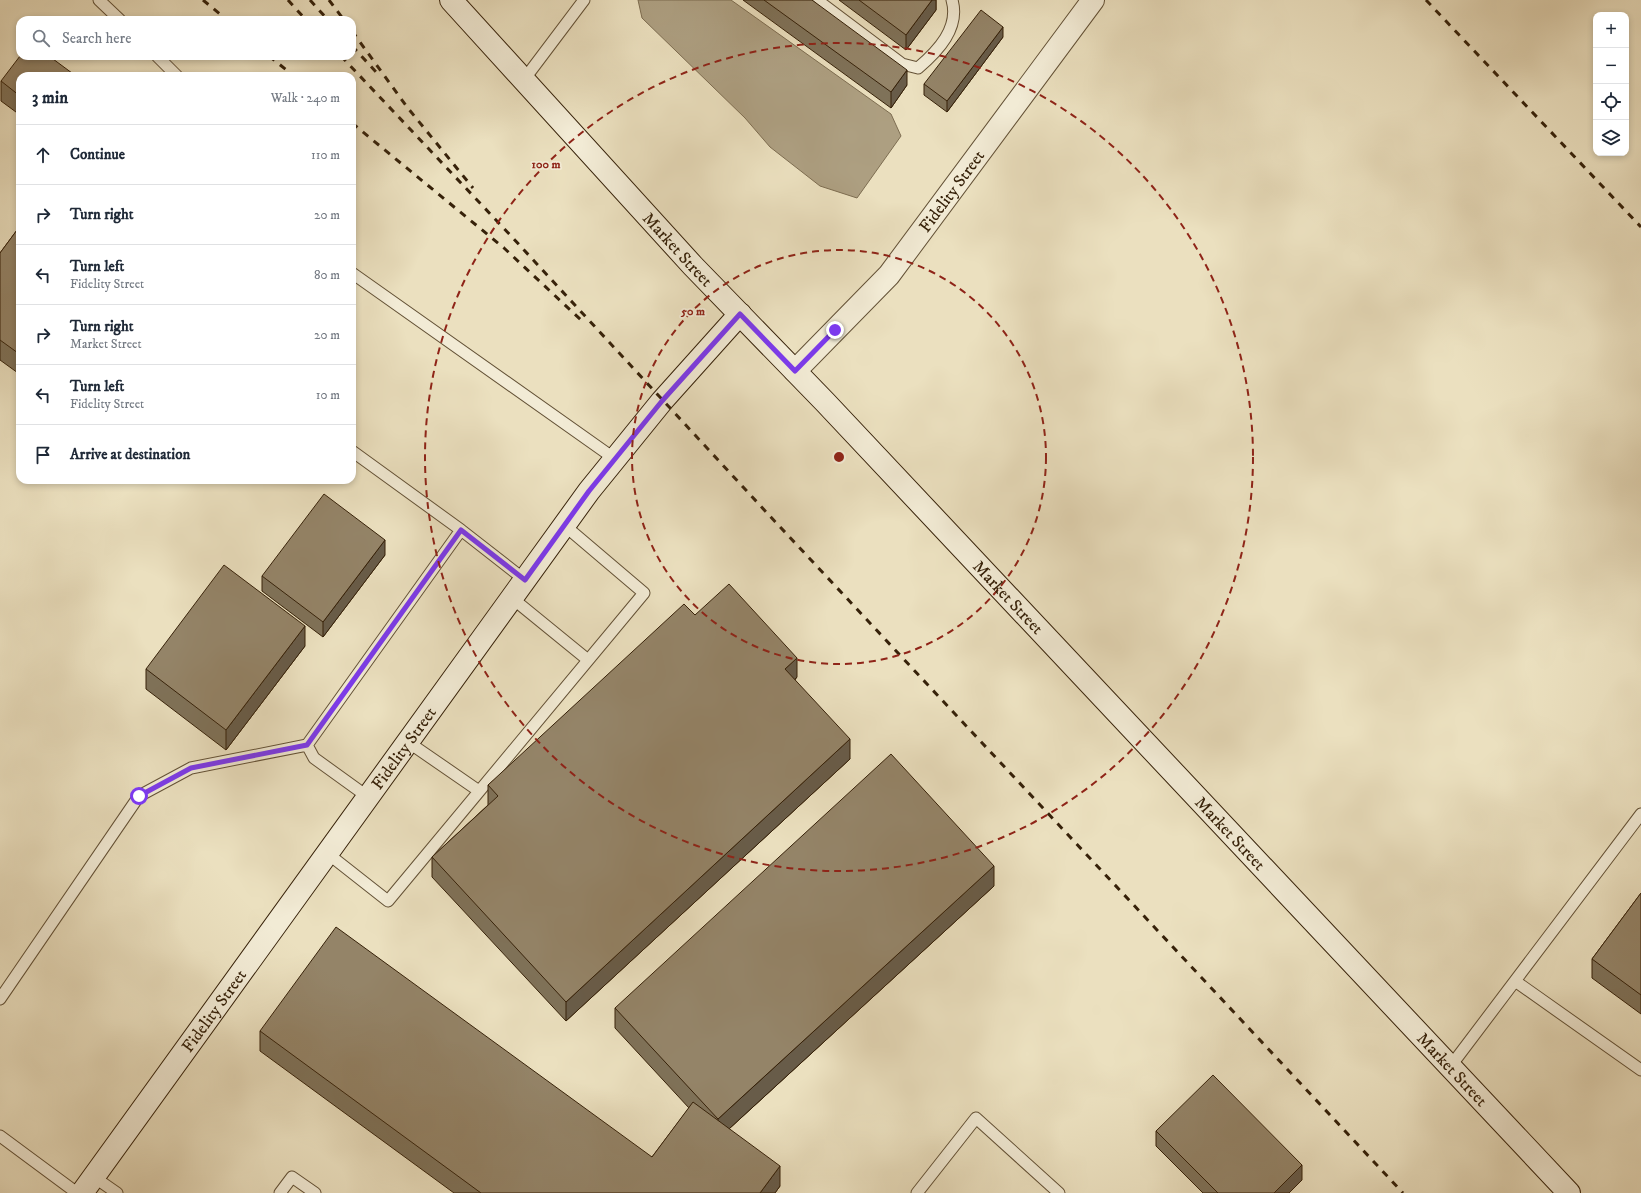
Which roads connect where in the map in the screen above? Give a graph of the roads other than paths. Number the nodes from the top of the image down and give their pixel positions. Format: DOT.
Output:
graph roads {
  1 [pos="99,0"];
  2 [pos="451,0"];
  3 [pos="584,0"];
  4 [pos="817,0"];
  5 [pos="952,0"];
  6 [pos="1094,0"];
  7 [pos="116,16"];
  8 [pos="161,60"];
  9 [pos="173,72"];
  10 [pos="523,81"];
  11 [pos="356,276"];
  12 [pos="740,314"];
  13 [pos="795,371"];
  14 [pos="356,454"];
  15 [pos="614,459"];
  16 [pos="564,524"];
  17 [pos="461,530"];
  18 [pos="525,580"];
  19 [pos="512,598"];
  20 [pos="588,660"];
  21 [pos="408,742"];
  22 [pos="307,745"];
  23 [pos="479,791"];
  24 [pos="368,797"];
  25 [pos="1641,814"];
  26 [pos="327,853"];
  27 [pos="1515,981"];
  28 [pos="0,999"];
  29 [pos="1450,1067"];
  30 [pos="1641,1070"];
  31 [pos="0,1136"];
  32 [pos="88,1185"];
  33 [pos="77,1193"];
  34 [pos="117,1193"];
  35 [pos="280,1193"];
  36 [pos="315,1193"];
  37 [pos="917,1193"];
  38 [pos="1059,1193"];
  39 [pos="1569,1193"];
  1 -- 7 [label="lane"];
  2 -- 10 [label="main road, Market Street"];
  3 -- 10 [label="lane"];
  4 -- 5 [label="lane"];
  6 -- 13 [label="main road, Fidelity Street"];
  8 -- 9 [label="lane"];
  10 -- 12 [label="main road, Market Street"];
  11 -- 15 [label="lane"];
  12 -- 13 [label="main road, Market Street"];
  12 -- 15 [label="main road, Fidelity Street"];
  13 -- 29 [label="main road, Market Street"];
  14 -- 17 [label="lane"];
  15 -- 16 [label="main road, Fidelity Street"];
  16 -- 18 [label="main road, Fidelity Street"];
  16 -- 20 [label="lane"];
  17 -- 18 [label="lane"];
  17 -- 22 [label="lane"];
  18 -- 19 [label="main road, Fidelity Street"];
  19 -- 20 [label="lane"];
  19 -- 21 [label="main road, Fidelity Street"];
  20 -- 23 [label="lane"];
  21 -- 23 [label="lane"];
  21 -- 24 [label="main road, Fidelity Street"];
  22 -- 24 [label="lane"];
  22 -- 28 [label="lane"];
  23 -- 26 [label="lane"];
  24 -- 26 [label="main road, Fidelity Street"];
  25 -- 27 [label="lane"];
  26 -- 32 [label="main road, Fidelity Street"];
  27 -- 29 [label="lane"];
  27 -- 30 [label="lane"];
  29 -- 39 [label="main road, Market Street"];
  31 -- 33 [label="lane"];
  32 -- 34 [label="lane"];
  35 -- 36 [label="lane"];
  37 -- 38 [label="lane"];
}
